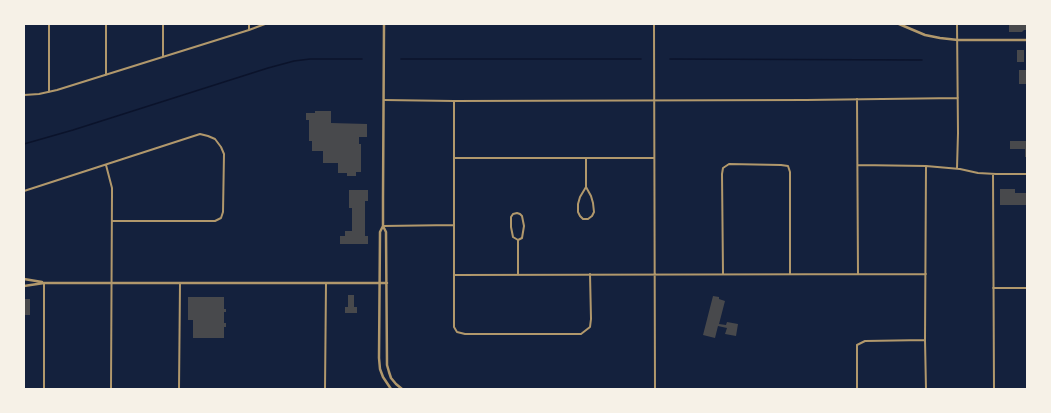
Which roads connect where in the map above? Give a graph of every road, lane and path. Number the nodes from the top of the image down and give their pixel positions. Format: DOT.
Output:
graph roads {
  1 [pos="49,24"];
  2 [pos="106,24"];
  3 [pos="163,24"];
  4 [pos="249,24"];
  5 [pos="262,24"];
  6 [pos="265,24"];
  7 [pos="384,24"];
  8 [pos="654,24"];
  9 [pos="899,24"];
  10 [pos="957,24"];
  11 [pos="249,30"];
  12 [pos="958,40"];
  13 [pos="1027,40"];
  14 [pos="163,57"];
  15 [pos="106,75"];
  16 [pos="49,92"];
  17 [pos="24,95"];
  18 [pos="958,98"];
  19 [pos="654,99"];
  20 [pos="857,99"];
  21 [pos="384,100"];
  22 [pos="454,101"];
  23 [pos="454,158"];
  24 [pos="654,158"];
  25 [pos="586,159"];
  26 [pos="106,165"];
  27 [pos="858,165"];
  28 [pos="926,166"];
  29 [pos="957,168"];
  30 [pos="993,174"];
  31 [pos="1027,174"];
  32 [pos="586,187"];
  33 [pos="24,191"];
  34 [pos="112,222"];
  35 [pos="383,226"];
  36 [pos="454,226"];
  37 [pos="518,240"];
  38 [pos="518,274"];
  39 [pos="590,274"];
  40 [pos="654,274"];
  41 [pos="723,274"];
  42 [pos="790,274"];
  43 [pos="858,274"];
  44 [pos="926,274"];
  45 [pos="454,275"];
  46 [pos="24,279"];
  47 [pos="44,283"];
  48 [pos="112,283"];
  49 [pos="180,283"];
  50 [pos="326,283"];
  51 [pos="379,283"];
  52 [pos="386,283"];
  53 [pos="24,286"];
  54 [pos="994,288"];
  55 [pos="1027,288"];
  56 [pos="925,340"];
  57 [pos="44,389"];
  58 [pos="111,389"];
  59 [pos="179,389"];
  60 [pos="325,389"];
  61 [pos="390,389"];
  62 [pos="402,389"];
  63 [pos="655,389"];
  64 [pos="857,389"];
  65 [pos="926,389"];
  66 [pos="994,389"];
  1 -- 16 [label="street"];
  2 -- 15 [label="street"];
  3 -- 14 [label="street"];
  4 -- 11 [label="street"];
  5 -- 6 [label="street"];
  5 -- 11 [label="street"];
  7 -- 21 [label="street"];
  8 -- 19 [label="street"];
  9 -- 12 [label="street"];
  10 -- 12 [label="street"];
  11 -- 14 [label="street"];
  12 -- 13 [label="street"];
  12 -- 18 [label="street"];
  14 -- 15 [label="street"];
  15 -- 16 [label="street"];
  16 -- 17 [label="street"];
  18 -- 20 [label="street"];
  18 -- 29 [label="street"];
  19 -- 20 [label="street"];
  19 -- 22 [label="street"];
  19 -- 24 [label="street"];
  20 -- 27 [label="street"];
  21 -- 22 [label="street"];
  21 -- 35 [label="street"];
  22 -- 23 [label="street"];
  23 -- 25 [label="street"];
  23 -- 36 [label="street"];
  24 -- 25 [label="street"];
  24 -- 40 [label="street"];
  25 -- 32 [label="street"];
  26 -- 33 [label="street"];
  26 -- 34 [label="street"];
  26 -- 34 [label="street"];
  27 -- 28 [label="street"];
  27 -- 43 [label="street"];
  28 -- 29 [label="street"];
  28 -- 44 [label="street"];
  29 -- 30 [label="street"];
  30 -- 31 [label="street"];
  30 -- 54 [label="street"];
  32 -- 32 [label="street"];
  34 -- 48 [label="street"];
  35 -- 36 [label="street"];
  35 -- 51 [label="street"];
  35 -- 52 [label="street"];
  36 -- 45 [label="street"];
  37 -- 37 [label="street"];
  37 -- 38 [label="street"];
  38 -- 39 [label="street"];
  38 -- 45 [label="street"];
  39 -- 40 [label="street"];
  39 -- 45 [label="street"];
  40 -- 41 [label="street"];
  40 -- 63 [label="street"];
  41 -- 42 [label="street"];
  41 -- 42 [label="street"];
  42 -- 43 [label="street"];
  43 -- 44 [label="street"];
  44 -- 56 [label="street"];
  46 -- 47 [label="street"];
  47 -- 48 [label="street"];
  47 -- 53 [label="street"];
  47 -- 57 [label="street"];
  48 -- 49 [label="street"];
  48 -- 58 [label="street"];
  49 -- 50 [label="street"];
  49 -- 59 [label="street"];
  50 -- 51 [label="street"];
  50 -- 60 [label="street"];
  51 -- 52 [label="street"];
  51 -- 61 [label="street"];
  52 -- 62 [label="street"];
  54 -- 55 [label="street"];
  54 -- 66 [label="street"];
  56 -- 64 [label="street"];
  56 -- 65 [label="street"];
}
